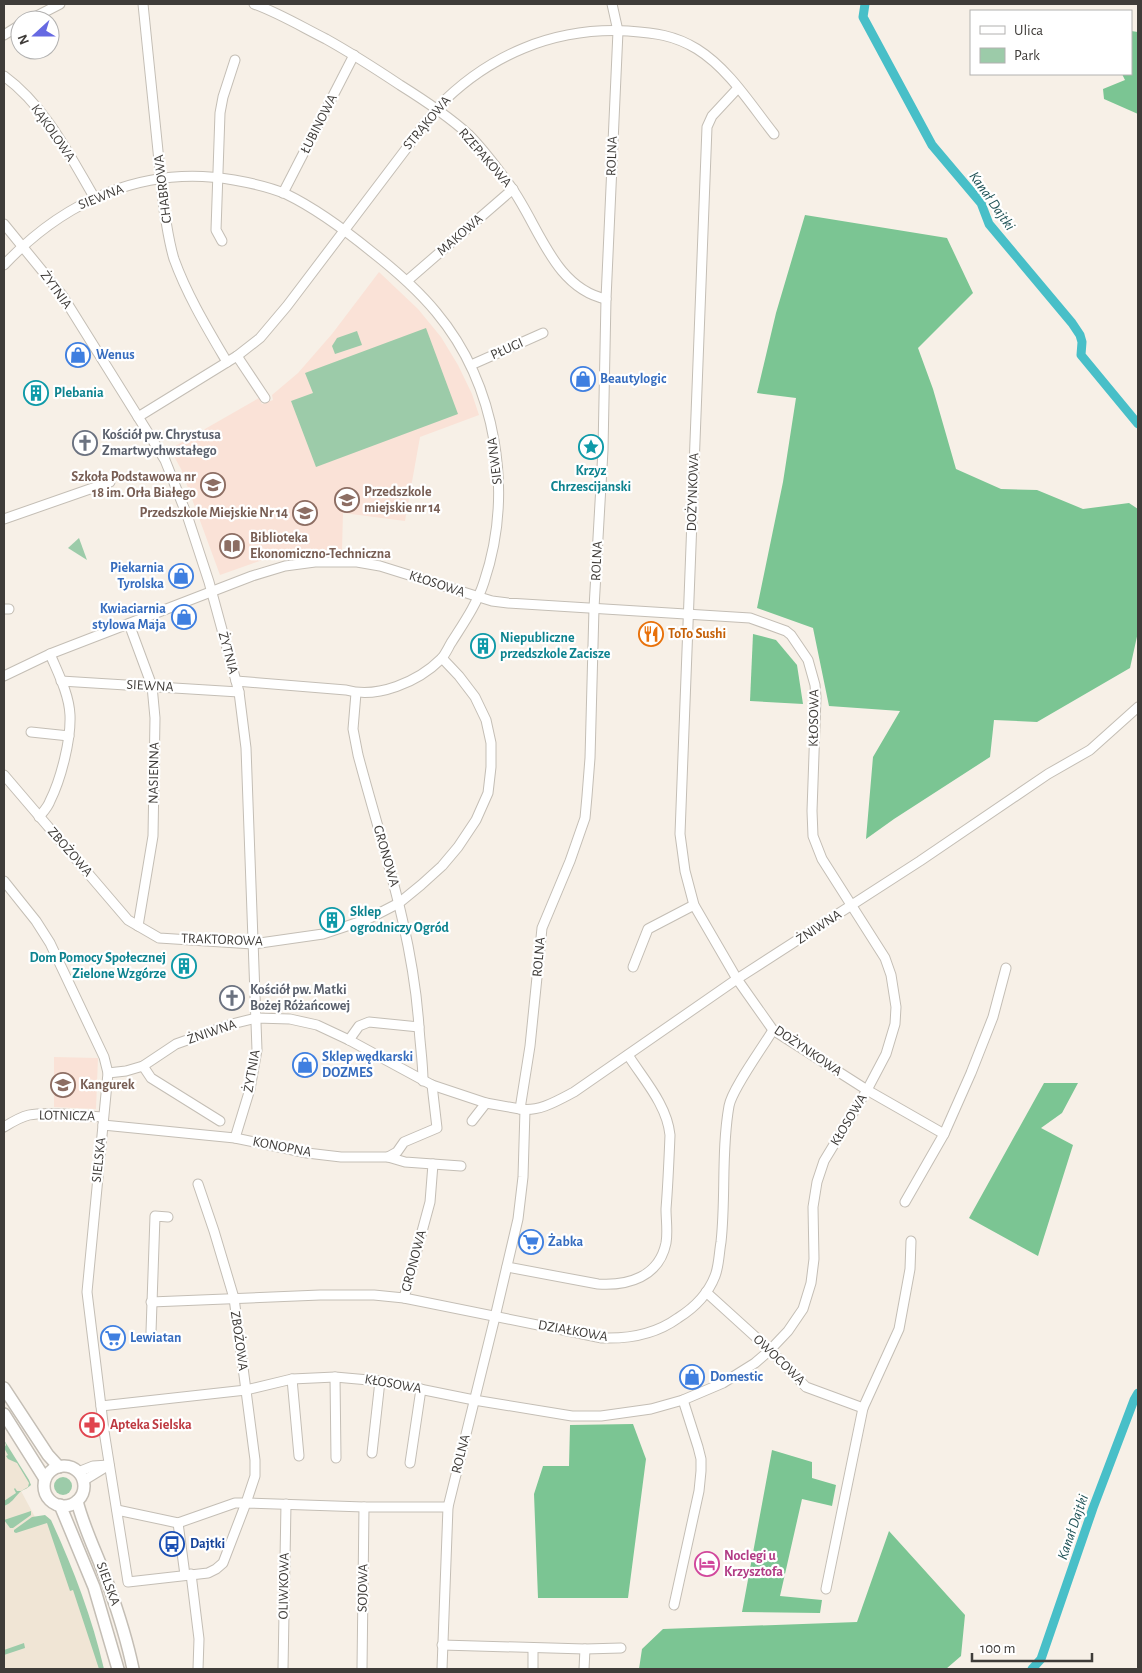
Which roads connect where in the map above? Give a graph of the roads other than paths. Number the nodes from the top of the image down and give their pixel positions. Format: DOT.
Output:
graph roads {
  1 [pos="60,4"];
  2 [pos="143,4"];
  3 [pos="254,4"];
  4 [pos="612,4"];
  5 [pos="48,10"];
  6 [pos="618,31"];
  7 [pos="354,55"];
  8 [pos="235,60"];
  9 [pos="4,76"];
  10 [pos="738,88"];
  11 [pos="437,108"];
  12 [pos="774,134"];
  13 [pos="218,177"];
  14 [pos="161,178"];
  15 [pos="513,189"];
  16 [pos="283,193"];
  17 [pos="94,197"];
  18 [pos="4,224"];
  19 [pos="344,229"];
  20 [pos="222,241"];
  21 [pos="22,246"];
  22 [pos="4,265"];
  23 [pos="408,280"];
  24 [pos="606,299"];
  25 [pos="543,333"];
  26 [pos="237,356"];
  27 [pos="227,362"];
  28 [pos="471,365"];
  29 [pos="265,398"];
  30 [pos="138,417"];
  31 [pos="110,482"];
  32 [pos="4,519"];
  33 [pos="211,592"];
  34 [pos="478,597"];
  35 [pos="594,608"];
  36 [pos="689,614"];
  37 [pos="129,624"];
  38 [pos="50,654"];
  39 [pos="442,658"];
  40 [pos="4,676"];
  41 [pos="62,681"];
  42 [pos="236,681"];
  43 [pos="152,686"];
  44 [pos="239,692"];
  45 [pos="356,693"];
  46 [pos="1138,708"];
  47 [pos="31,732"];
  48 [pos="69,736"];
  49 [pos="4,775"];
  50 [pos="39,817"];
  51 [pos="4,881"];
  52 [pos="399,902"];
  53 [pos="694,905"];
  54 [pos="852,906"];
  55 [pos="138,926"];
  56 [pos="253,944"];
  57 [pos="633,967"];
  58 [pos="1006,968"];
  59 [pos="737,979"];
  60 [pos="256,1018"];
  61 [pos="419,1027"];
  62 [pos="773,1030"];
  63 [pos="349,1040"];
  64 [pos="628,1055"];
  65 [pos="143,1066"];
  66 [pos="108,1072"];
  67 [pos="423,1081"];
  68 [pos="432,1085"];
  69 [pos="867,1090"];
  70 [pos="486,1103"];
  71 [pos="523,1110"];
  72 [pos="103,1121"];
  73 [pos="220,1121"];
  74 [pos="472,1121"];
  75 [pos="4,1127"];
  76 [pos="944,1134"];
  77 [pos="235,1138"];
  78 [pos="388,1156"];
  79 [pos="433,1164"];
  80 [pos="461,1166"];
  81 [pos="198,1184"];
  82 [pos="905,1202"];
  83 [pos="168,1217"];
  84 [pos="911,1241"];
  85 [pos="507,1267"];
  86 [pos="706,1292"];
  87 [pos="234,1298"];
  88 [pos="404,1298"];
  89 [pos="151,1302"];
  90 [pos="495,1317"];
  91 [pos="151,1332"];
  92 [pos="770,1350"];
  93 [pos="335,1377"];
  94 [pos="292,1379"];
  95 [pos="380,1381"];
  96 [pos="4,1388"];
  97 [pos="421,1389"];
  98 [pos="246,1390"];
  99 [pos="474,1400"];
  100 [pos="683,1400"];
  101 [pos="101,1406"];
  102 [pos="863,1408"];
  103 [pos="4,1414"];
  104 [pos="372,1453"];
  105 [pos="299,1456"];
  106 [pos="336,1458"];
  107 [pos="410,1463"];
  108 [pos="109,1465"];
  109 [pos="58,1467"];
  110 [pos="81,1477"];
  111 [pos="45,1479"];
  112 [pos="77,1501"];
  113 [pos="246,1502"];
  114 [pos="286,1504"];
  115 [pos="60,1505"];
  116 [pos="364,1507"];
  117 [pos="448,1507"];
  118 [pos="117,1510"];
  119 [pos="178,1523"];
  120 [pos="188,1575"];
  121 [pos="128,1582"];
  122 [pos="826,1589"];
  123 [pos="674,1605"];
  124 [pos="442,1645"];
  125 [pos="534,1648"];
  126 [pos="621,1648"];
  127 [pos="585,1649"];
  128 [pos="118,1669"];
  129 [pos="133,1669"];
  130 [pos="198,1669"];
  131 [pos="283,1669"];
  132 [pos="362,1669"];
  133 [pos="442,1669"];
  134 [pos="533,1669"];
  135 [pos="584,1669"];
  1 -- 5 [label="street"];
  2 -- 14 [label="street, CHABROWA"];
  3 -- 7 [label="street, RZEPAKOWA"];
  4 -- 6 [label="street, ROLNA"];
  6 -- 10 [label="street, STRĄKOWA"];
  6 -- 11 [label="street, STRĄKOWA"];
  6 -- 24 [label="street, ROLNA"];
  7 -- 11 [label="street, RZEPAKOWA"];
  7 -- 16 [label="street, ŁUBINOWA"];
  8 -- 13 [label="street"];
  9 -- 17 [label="street, KĄKOLOWA"];
  10 -- 12 [label="street, STRĄKOWA"];
  10 -- 36 [label="street, DOŻYNKOWA"];
  11 -- 15 [label="street, RZEPAKOWA"];
  11 -- 19 [label="street, STRĄKOWA"];
  13 -- 14 [label="street, SIEWNA"];
  13 -- 16 [label="street, SIEWNA"];
  13 -- 20 [label="street"];
  14 -- 17 [label="street, SIEWNA"];
  14 -- 27 [label="street, CHABROWA"];
  15 -- 23 [label="street, MAKOWA"];
  15 -- 24 [label="street, RZEPAKOWA"];
  16 -- 19 [label="street, SIEWNA"];
  17 -- 21 [label="street, SIEWNA"];
  18 -- 21 [label="street, ŻYTNIA"];
  19 -- 23 [label="street, SIEWNA"];
  19 -- 26 [label="street, STRĄKOWA"];
  21 -- 22 [label="street, SIEWNA"];
  21 -- 30 [label="street, ŻYTNIA"];
  23 -- 28 [label="street, SIEWNA"];
  24 -- 35 [label="street, ROLNA"];
  25 -- 28 [label="street, PŁUGI"];
  26 -- 27 [label="street, STRĄKOWA"];
  26 -- 29 [label="street"];
  27 -- 30 [label="street, STRĄKOWA"];
  28 -- 34 [label="street, SIEWNA"];
  30 -- 33 [label="street, ŻYTNIA"];
  31 -- 32 [label="street"];
  33 -- 34 [label="street, KŁOSOWA"];
  33 -- 37 [label="street, KŁOSOWA"];
  33 -- 42 [label="street, ŻYTNIA"];
  34 -- 35 [label="street, KŁOSOWA"];
  34 -- 39 [label="street, SIEWNA"];
  35 -- 36 [label="street, KŁOSOWA"];
  35 -- 71 [label="street, ROLNA"];
  36 -- 53 [label="street, DOŻYNKOWA"];
  36 -- 54 [label="street, KŁOSOWA"];
  37 -- 38 [label="street, KŁOSOWA"];
  37 -- 43 [label="street, NASIENNA"];
  38 -- 40 [label="street, KŁOSOWA"];
  38 -- 41 [label="street"];
  39 -- 45 [label="street, SIEWNA"];
  39 -- 52 [label="street, TRAKTOROWA"];
  41 -- 43 [label="street, SIEWNA"];
  41 -- 48 [label="street"];
  42 -- 44 [label="street, ŻYTNIA"];
  42 -- 45 [label="street, SIEWNA"];
  43 -- 44 [label="street, SIEWNA"];
  43 -- 55 [label="street, NASIENNA"];
  44 -- 56 [label="street, ŻYTNIA"];
  45 -- 52 [label="street, GRONOWA"];
  46 -- 54 [label="street, ŻNIWNA"];
  47 -- 48 [label="street"];
  48 -- 50 [label="street"];
  49 -- 50 [label="street, ZBOŻOWA"];
  50 -- 55 [label="street, ZBOŻOWA"];
  51 -- 66 [label="street, SIELSKA"];
  52 -- 56 [label="street, TRAKTOROWA"];
  52 -- 61 [label="street, GRONOWA"];
  53 -- 57 [label="street"];
  53 -- 59 [label="street, DOŻYNKOWA"];
  54 -- 59 [label="street, ŻNIWNA"];
  54 -- 69 [label="street, KŁOSOWA"];
  55 -- 56 [label="street, TRAKTOROWA"];
  56 -- 60 [label="street, ŻYTNIA"];
  58 -- 76 [label="street"];
  59 -- 62 [label="street, DOŻYNKOWA"];
  59 -- 64 [label="street, ŻNIWNA"];
  60 -- 63 [label="street, ŻNIWNA"];
  60 -- 65 [label="street, ŻNIWNA"];
  60 -- 77 [label="street, ŻYTNIA"];
  61 -- 63 [label="street"];
  61 -- 67 [label="street, GRONOWA"];
  62 -- 69 [label="street, DOŻYNKOWA"];
  62 -- 86 [label="street, DZIAŁKOWA"];
  63 -- 67 [label="street, ŻNIWNA"];
  64 -- 71 [label="street, ŻNIWNA"];
  64 -- 85 [label="street"];
  65 -- 66 [label="street, ŻNIWNA"];
  65 -- 73 [label="street"];
  66 -- 72 [label="street, SIELSKA"];
  67 -- 68 [label="street, ŻNIWNA"];
  68 -- 70 [label="street, ŻNIWNA"];
  68 -- 78 [label="street"];
  69 -- 76 [label="street, DOŻYNKOWA"];
  69 -- 92 [label="street, KŁOSOWA"];
  70 -- 71 [label="street, ŻNIWNA"];
  70 -- 74 [label="street"];
  71 -- 85 [label="street, ROLNA"];
  72 -- 75 [label="street, LOTNICZA"];
  72 -- 77 [label="street, KONOPNA"];
  72 -- 101 [label="street, SIELSKA"];
  76 -- 82 [label="street"];
  77 -- 78 [label="street, KONOPNA"];
  78 -- 79 [label="street, KONOPNA"];
  79 -- 80 [label="street, KONOPNA"];
  79 -- 88 [label="street, GRONOWA"];
  81 -- 87 [label="street, ZBOŻOWA"];
  83 -- 89 [label="street"];
  84 -- 102 [label="street"];
  85 -- 90 [label="street, ROLNA"];
  86 -- 90 [label="street, DZIAŁKOWA"];
  86 -- 92 [label="street, OWOCOWA"];
  87 -- 88 [label="street, DZIAŁKOWA"];
  87 -- 89 [label="street, DZIAŁKOWA"];
  87 -- 98 [label="street, ZBOŻOWA"];
  88 -- 90 [label="street, DZIAŁKOWA"];
  89 -- 91 [label="street"];
  90 -- 99 [label="street, ROLNA"];
  92 -- 100 [label="street, KŁOSOWA"];
  92 -- 102 [label="street, OWOCOWA"];
  93 -- 94 [label="street, KŁOSOWA"];
  93 -- 95 [label="street, KŁOSOWA"];
  93 -- 106 [label="street"];
  94 -- 98 [label="street, KŁOSOWA"];
  94 -- 105 [label="street"];
  95 -- 97 [label="street, KŁOSOWA"];
  95 -- 104 [label="street"];
  96 -- 109 [label="main road"];
  97 -- 99 [label="street, KŁOSOWA"];
  97 -- 107 [label="street"];
  98 -- 101 [label="street, KŁOSOWA"];
  98 -- 113 [label="street, ZBOŻOWA"];
  99 -- 100 [label="street, KŁOSOWA"];
  99 -- 117 [label="street, ROLNA"];
  100 -- 123 [label="street"];
  101 -- 108 [label="street, SIELSKA"];
  102 -- 122 [label="street"];
  103 -- 111 [label="main road, SIELSKA"];
  108 -- 110 [label="street"];
  108 -- 118 [label="street, SIELSKA"];
  109 -- 110 [label="main road"];
  109 -- 111 [label="main road"];
  110 -- 112 [label="main road"];
  111 -- 115 [label="main road, SIELSKA"];
  112 -- 115 [label="main road"];
  112 -- 129 [label="main road, SIELSKA"];
  113 -- 114 [label="street"];
  113 -- 119 [label="street"];
  113 -- 120 [label="street, ZBOŻOWA"];
  114 -- 116 [label="street"];
  114 -- 131 [label="street, OLIWKOWA"];
  115 -- 128 [label="main road, SIELSKA"];
  116 -- 117 [label="street"];
  116 -- 132 [label="street, SOJOWA"];
  117 -- 124 [label="street, ROLNA"];
  118 -- 119 [label="street"];
  118 -- 121 [label="street, SIELSKA"];
  119 -- 120 [label="street"];
  120 -- 121 [label="street, ZBOŻOWA"];
  120 -- 130 [label="street"];
  124 -- 125 [label="street"];
  124 -- 133 [label="street, ROLNA"];
  125 -- 127 [label="street"];
  125 -- 134 [label="street"];
  126 -- 127 [label="street"];
  127 -- 135 [label="street"];
}
